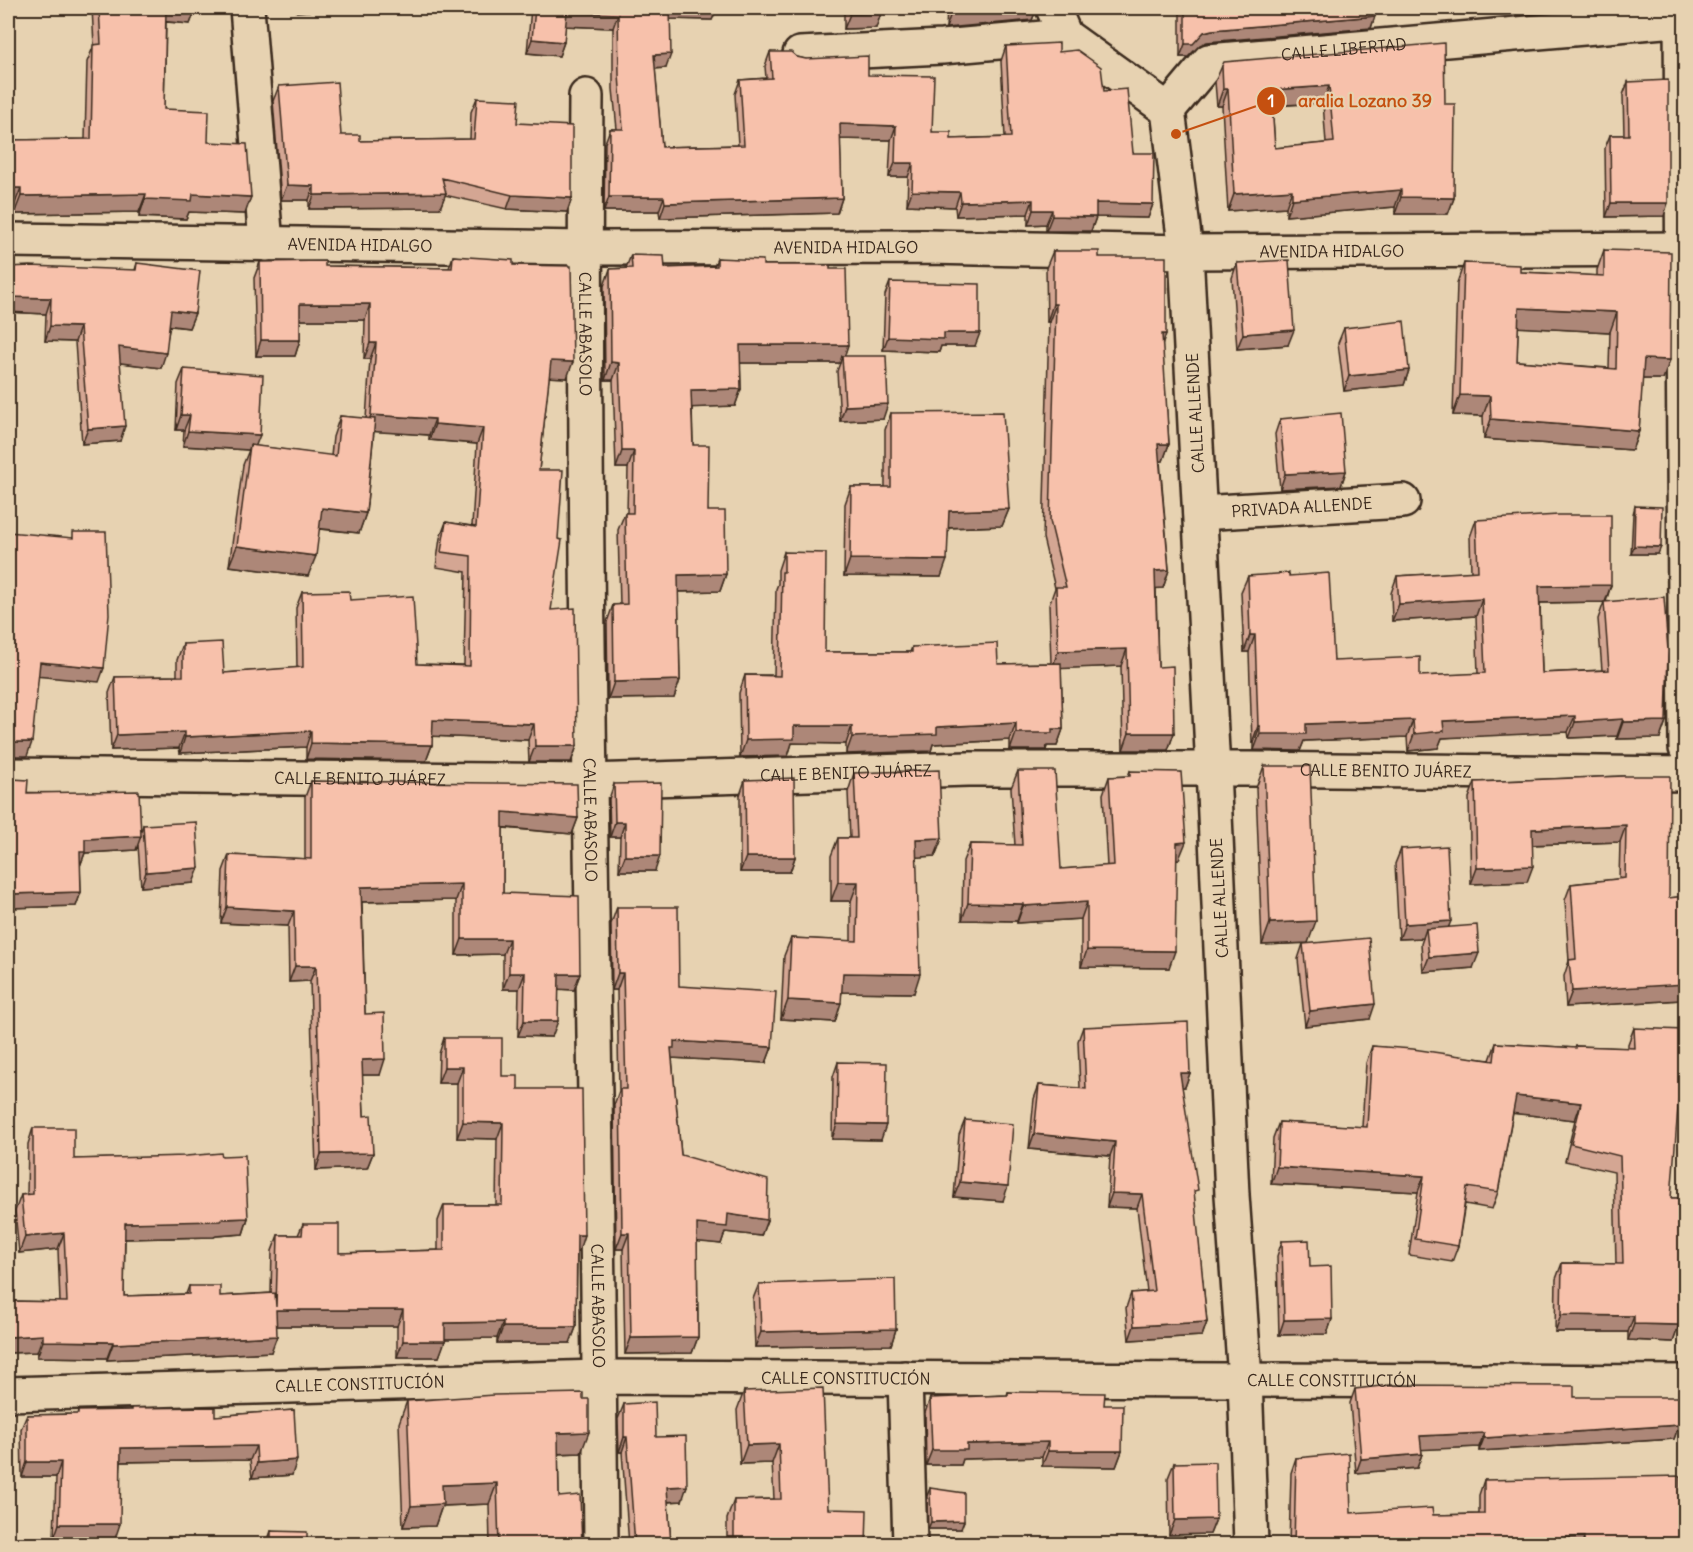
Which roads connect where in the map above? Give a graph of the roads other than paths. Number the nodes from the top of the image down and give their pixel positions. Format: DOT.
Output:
graph roads {
  1 [pos="247,8"];
  2 [pos="1683,20"];
  3 [pos="1059,22"];
  4 [pos="800,54"];
  5 [pos="586,96"];
  6 [pos="1168,110"];
  7 [pos="8,240"];
  8 [pos="266,244"];
  9 [pos="585,248"];
  10 [pos="1684,249"];
  11 [pos="1186,252"];
  12 [pos="1403,501"];
  13 [pos="1200,513"];
  14 [pos="1686,748"];
  15 [pos="1214,770"];
  16 [pos="1686,774"];
  17 [pos="8,775"];
  18 [pos="589,781"];
  19 [pos="600,1377"];
  20 [pos="905,1378"];
  21 [pos="1245,1378"];
  22 [pos="1686,1382"];
  23 [pos="8,1394"];
  24 [pos="601,1545"];
  25 [pos="910,1545"];
  26 [pos="1251,1545"];
  1 -- 8 [label="street"];
  2 -- 6 [label="street, CALLE LIBERTAD"];
  2 -- 10 [label="street"];
  3 -- 4 [label="street"];
  3 -- 6 [label="street"];
  5 -- 9 [label="street, CALLE ABASOLO"];
  6 -- 11 [label="street"];
  7 -- 8 [label="street, AVENIDA HIDALGO"];
  8 -- 9 [label="street, AVENIDA HIDALGO"];
  9 -- 11 [label="street, AVENIDA HIDALGO"];
  9 -- 18 [label="street, CALLE ABASOLO"];
  10 -- 11 [label="street, AVENIDA HIDALGO"];
  10 -- 14 [label="street"];
  11 -- 13 [label="street, CALLE ALLENDE"];
  12 -- 13 [label="street, PRIVADA ALLENDE"];
  13 -- 15 [label="street, CALLE ALLENDE"];
  15 -- 16 [label="street, CALLE BENITO JUÁREZ"];
  15 -- 18 [label="street, CALLE BENITO JUÁREZ"];
  15 -- 21 [label="street, CALLE ALLENDE"];
  17 -- 18 [label="street, CALLE BENITO JUÁREZ"];
  18 -- 19 [label="street, CALLE ABASOLO"];
  19 -- 20 [label="street, CALLE CONSTITUCIÓN"];
  19 -- 23 [label="street, CALLE CONSTITUCIÓN"];
  19 -- 24 [label="street, CALLE ABASOLO"];
  20 -- 21 [label="street, CALLE CONSTITUCIÓN"];
  20 -- 25 [label="street"];
  21 -- 22 [label="street, CALLE CONSTITUCIÓN"];
  21 -- 26 [label="street, CALLE ALLENDE"];
}
